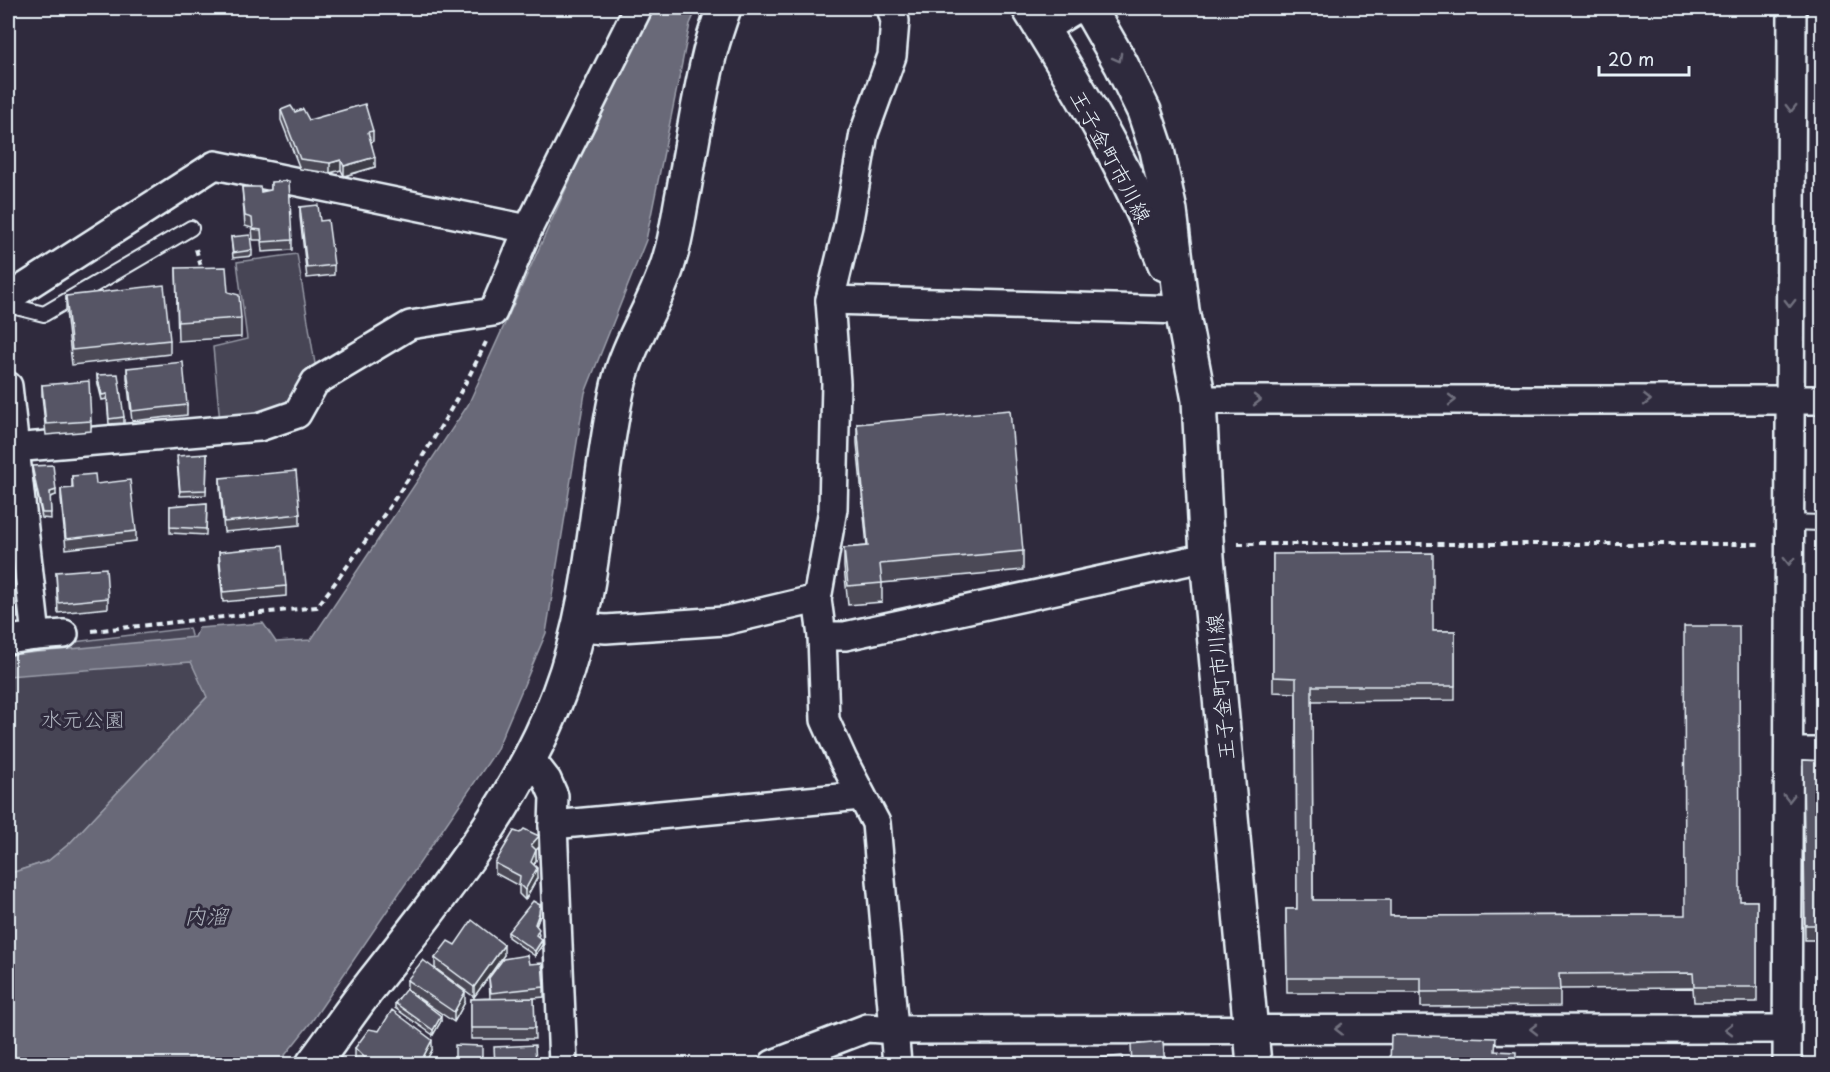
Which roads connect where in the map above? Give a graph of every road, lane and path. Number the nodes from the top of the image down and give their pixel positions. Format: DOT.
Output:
graph roads {
  1 [pos="638,8"];
  2 [pos="724,8"];
  3 [pos="891,8"];
  4 [pos="1072,8"];
  5 [pos="1089,8"];
  6 [pos="1792,8"];
  7 [pos="1035,17"];
  8 [pos="191,228"];
  9 [pos="528,229"];
  10 [pos="8,298"];
  11 [pos="830,300"];
  12 [pos="8,305"];
  13 [pos="1182,310"];
  14 [pos="493,312"];
  15 [pos="8,386"];
  16 [pos="1199,400"];
  17 [pos="1790,400"];
  18 [pos="1822,400"];
  19 [pos="13,448"];
  20 [pos="1790,522"];
  21 [pos="1822,523"];
  22 [pos="1763,544"];
  23 [pos="1221,550"];
  24 [pos="817,599"];
  25 [pos="579,627"];
  26 [pos="64,634"];
  27 [pos="36,636"];
  28 [pos="822,636"];
  29 [pos="8,640"];
  30 [pos="1789,752"];
  31 [pos="1822,752"];
  32 [pos="530,758"];
  33 [pos="861,796"];
  34 [pos="552,825"];
  35 [pos="1251,1029"];
  36 [pos="1787,1029"];
  37 [pos="895,1030"];
  38 [pos="313,1065"];
  39 [pos="563,1065"];
  40 [pos="773,1065"];
  41 [pos="897,1065"];
  42 [pos="1254,1065"];
  43 [pos="1787,1065"];
  1 -- 9 [label="street"];
  2 -- 25 [label="main road"];
  3 -- 11 [label="street"];
  4 -- 7 [label="main road"];
  5 -- 13 [label="main road, 王子金町市川線, one-way"];
  6 -- 17 [label="street, one-way"];
  7 -- 13 [label="main road, 王子金町市川線"];
  8 -- 12 [label="lane"];
  9 -- 10 [label="street"];
  9 -- 14 [label="street"];
  11 -- 13 [label="street"];
  11 -- 24 [label="street"];
  13 -- 16 [label="main road, 王子金町市川線"];
  14 -- 19 [label="street"];
  14 -- 26 [label="path"];
  15 -- 19 [label="street"];
  16 -- 17 [label="street, one-way"];
  16 -- 23 [label="main road, 王子金町市川線"];
  17 -- 18 [label="street"];
  17 -- 20 [label="street"];
  19 -- 27 [label="street"];
  20 -- 21 [label="lane"];
  20 -- 30 [label="street, one-way"];
  22 -- 23 [label="path"];
  23 -- 28 [label="street"];
  23 -- 35 [label="main road, 王子金町市川線"];
  24 -- 25 [label="street"];
  24 -- 28 [label="street"];
  25 -- 32 [label="main road"];
  26 -- 27 [label="street"];
  27 -- 29 [label="street"];
  28 -- 33 [label="street"];
  30 -- 31 [label="street"];
  30 -- 36 [label="street, one-way"];
  32 -- 34 [label="street"];
  32 -- 38 [label="main road"];
  33 -- 34 [label="street"];
  33 -- 37 [label="street"];
  34 -- 39 [label="street"];
  36 -- 35 [label="street, one-way"];
  35 -- 37 [label="street"];
  35 -- 42 [label="main road, 王子金町市川線"];
  36 -- 43 [label="street"];
  37 -- 40 [label="street"];
  37 -- 41 [label="street"];
}
